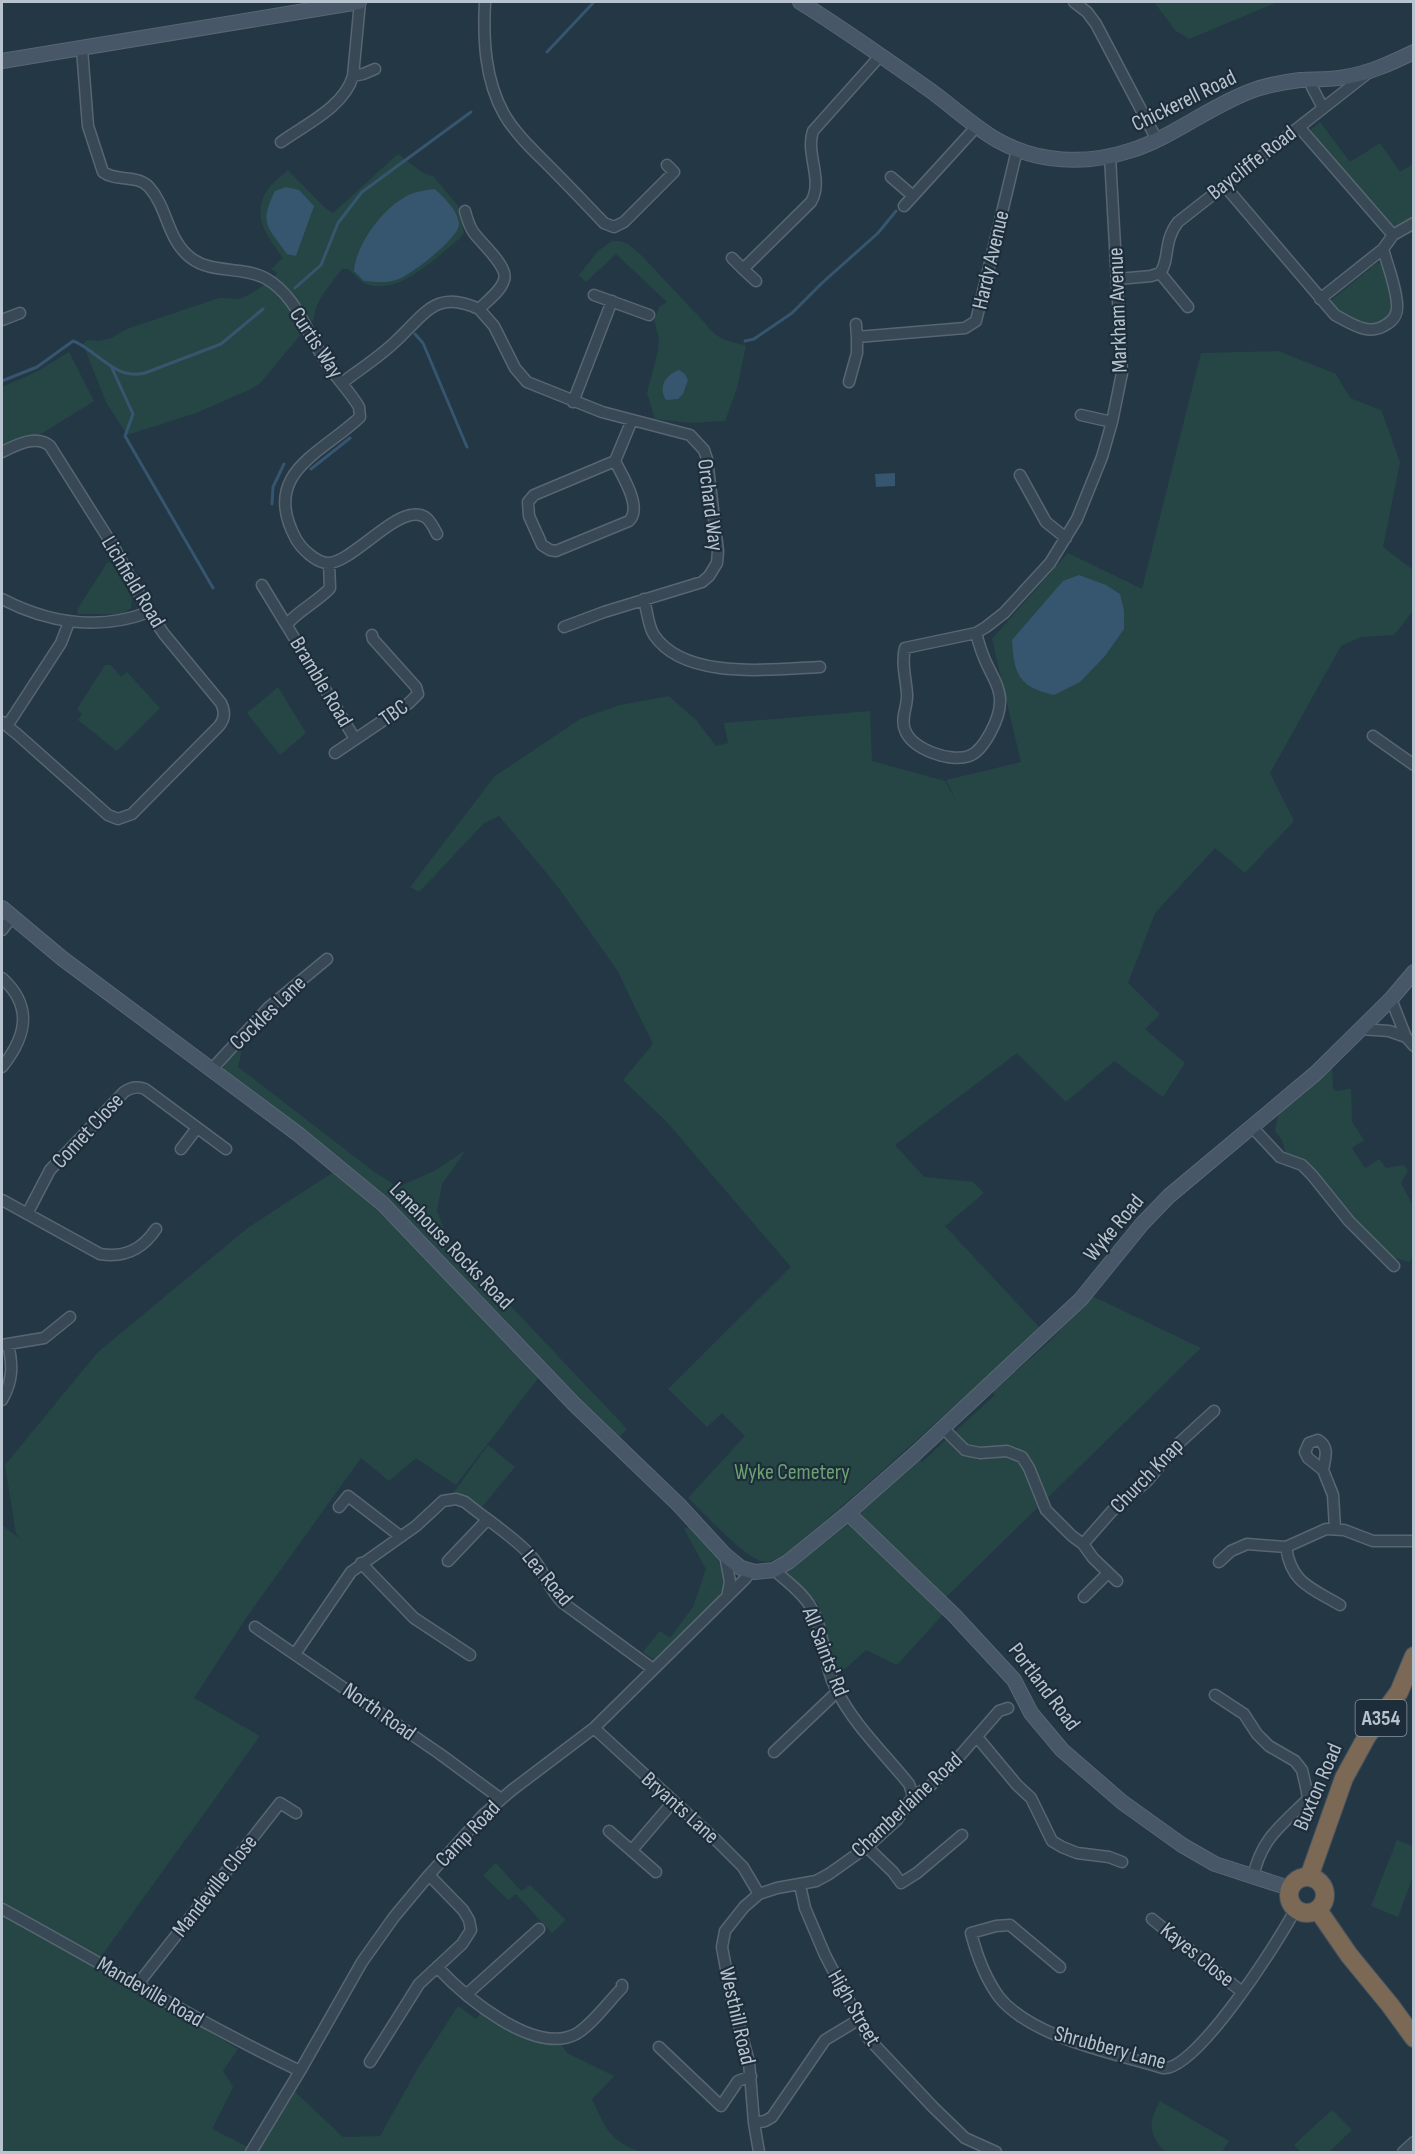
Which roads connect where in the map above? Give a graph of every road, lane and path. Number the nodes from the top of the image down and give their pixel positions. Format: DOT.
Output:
graph roads {
  1 [pos="359,2"];
  2 [pos="485,2"];
  3 [pos="800,2"];
  4 [pos="1074,2"];
  5 [pos="82,49"];
  6 [pos="1413,52"];
  7 [pos="880,56"];
  8 [pos="2,61"];
  9 [pos="375,69"];
  10 [pos="1371,71"];
  11 [pos="353,76"];
  12 [pos="1311,80"];
  13 [pos="1323,108"];
  14 [pos="977,126"];
  15 [pos="1299,127"];
  16 [pos="1157,140"];
  17 [pos="281,142"];
  18 [pos="1017,150"];
  19 [pos="1110,156"];
  20 [pos="674,172"];
  21 [pos="891,177"];
  22 [pos="1224,185"];
  23 [pos="914,196"];
  24 [pos="904,206"];
  25 [pos="465,211"];
  26 [pos="1413,223"];
  27 [pos="1393,235"];
  28 [pos="1383,249"];
  29 [pos="732,258"];
  30 [pos="743,269"];
  31 [pos="1160,273"];
  32 [pos="1118,279"];
  33 [pos="756,281"];
  34 [pos="594,295"];
  35 [pos="1320,299"];
  36 [pos="612,301"];
  37 [pos="1188,307"];
  38 [pos="479,309"];
  39 [pos="20,313"];
  40 [pos="649,315"];
  41 [pos="2,320"];
  42 [pos="856,324"];
  43 [pos="857,337"];
  44 [pos="849,382"];
  45 [pos="342,383"];
  46 [pos="573,402"];
  47 [pos="1081,415"];
  48 [pos="632,420"];
  49 [pos="1112,422"];
  50 [pos="2,452"];
  51 [pos="615,461"];
  52 [pos="1020,475"];
  53 [pos="437,534"];
  54 [pos="1066,538"];
  55 [pos="329,563"];
  56 [pos="262,585"];
  57 [pos="2,599"];
  58 [pos="644,599"];
  59 [pos="149,612"];
  60 [pos="69,622"];
  61 [pos="287,626"];
  62 [pos="564,627"];
  63 [pos="976,633"];
  64 [pos="372,635"];
  65 [pos="820,667"];
  66 [pos="4,724"];
  67 [pos="1373,736"];
  68 [pos="355,739"];
  69 [pos="335,753"];
  70 [pos="1413,765"];
  71 [pos="7,913"];
  72 [pos="2,930"];
  73 [pos="327,959"];
  74 [pos="1413,972"];
  75 [pos="2,978"];
  76 [pos="1391,999"];
  77 [pos="1361,1029"];
  78 [pos="1406,1037"];
  79 [pos="1413,1046"];
  80 [pos="2,1067"];
  81 [pos="212,1069"];
  82 [pos="1252,1127"];
  83 [pos="196,1128"];
  84 [pos="180,1149"];
  85 [pos="226,1149"];
  86 [pos="2,1200"];
  87 [pos="27,1214"];
  88 [pos="156,1229"];
  89 [pos="1394,1266"];
  90 [pos="70,1317"];
  91 [pos="5,1344"];
  92 [pos="2,1400"];
  93 [pos="1214,1411"];
  94 [pos="943,1428"];
  95 [pos="1323,1470"];
  96 [pos="339,1507"];
  97 [pos="848,1513"];
  98 [pos="487,1520"];
  99 [pos="1335,1528"];
  100 [pos="400,1536"];
  101 [pos="1413,1541"];
  102 [pos="1083,1544"];
  103 [pos="1286,1547"];
  104 [pos="725,1555"];
  105 [pos="448,1561"];
  106 [pos="1219,1562"];
  107 [pos="361,1563"];
  108 [pos="774,1570"];
  109 [pos="750,1572"];
  110 [pos="1084,1597"];
  111 [pos="725,1600"];
  112 [pos="1340,1605"];
  113 [pos="255,1627"];
  114 [pos="295,1654"];
  115 [pos="470,1655"];
  116 [pos="1413,1656"];
  117 [pos="653,1669"];
  118 [pos="837,1692"];
  119 [pos="1215,1695"];
  120 [pos="1008,1708"];
  121 [pos="594,1728"];
  122 [pos="977,1737"];
  123 [pos="774,1752"];
  124 [pos="913,1796"];
  125 [pos="501,1799"];
  126 [pos="673,1802"];
  127 [pos="296,1813"];
  128 [pos="609,1831"];
  129 [pos="962,1835"];
  130 [pos="867,1846"];
  131 [pos="632,1851"];
  132 [pos="1122,1862"];
  133 [pos="656,1872"];
  134 [pos="429,1875"];
  135 [pos="1253,1877"];
  136 [pos="1309,1877"];
  137 [pos="800,1885"];
  138 [pos="1289,1888"];
  139 [pos="759,1894"];
  140 [pos="2,1909"];
  141 [pos="1295,1910"];
  142 [pos="1318,1910"];
  143 [pos="1152,1919"];
  144 [pos="539,1929"];
  145 [pos="437,1967"];
  146 [pos="1060,1967"];
  147 [pos="138,1984"];
  148 [pos="622,1985"];
  149 [pos="1242,1992"];
  150 [pos="467,1994"];
  151 [pos="858,2020"];
  152 [pos="1413,2038"];
  153 [pos="659,2047"];
  154 [pos="370,2062"];
  155 [pos="300,2071"];
  156 [pos="751,2076"];
  157 [pos="754,2123"];
  158 [pos="1413,2142"];
  159 [pos="251,2152"];
  160 [pos="759,2152"];
  161 [pos="996,2152"];
  162 [pos="1403,2152"];
  1 -- 5 [label="main road"];
  1 -- 11 [label="street"];
  2 -- 20 [label="street"];
  3 -- 7 [label="main road, Chickerell Road"];
  4 -- 16 [label="street"];
  5 -- 8 [label="main road"];
  5 -- 45 [label="street, Curtis Way"];
  6 -- 10 [label="main road, Chickerell Road"];
  7 -- 14 [label="main road, Chickerell Road"];
  7 -- 30 [label="street"];
  9 -- 11 [label="street"];
  10 -- 12 [label="main road, Chickerell Road"];
  10 -- 13 [label="street, Baycliffe Road"];
  11 -- 17 [label="street"];
  12 -- 13 [label="street"];
  12 -- 16 [label="main road, Chickerell Road"];
  13 -- 15 [label="street, Baycliffe Road"];
  14 -- 18 [label="main road, Chickerell Road"];
  14 -- 23 [label="street"];
  15 -- 22 [label="street, Baycliffe Road"];
  15 -- 27 [label="street"];
  16 -- 19 [label="main road, Chickerell Road"];
  18 -- 19 [label="main road, Chickerell Road"];
  18 -- 43 [label="street, Hardy Avenue"];
  19 -- 32 [label="street, Markham Avenue"];
  21 -- 23 [label="street"];
  22 -- 31 [label="street, Baycliffe Road"];
  22 -- 35 [label="street"];
  23 -- 24 [label="street"];
  25 -- 38 [label="street"];
  26 -- 27 [label="street"];
  27 -- 28 [label="street"];
  28 -- 35 [label="street"];
  28 -- 35 [label="street"];
  29 -- 30 [label="street"];
  30 -- 33 [label="street"];
  31 -- 32 [label="street"];
  31 -- 37 [label="street"];
  32 -- 49 [label="street, Markham Avenue"];
  34 -- 36 [label="street"];
  36 -- 40 [label="street"];
  36 -- 46 [label="street"];
  38 -- 45 [label="street"];
  38 -- 46 [label="street, Orchard Way"];
  39 -- 41 [label="street"];
  42 -- 43 [label="street"];
  43 -- 44 [label="street"];
  45 -- 55 [label="street, Curtis Way"];
  46 -- 48 [label="street, Orchard Way"];
  47 -- 49 [label="street"];
  48 -- 51 [label="street"];
  48 -- 58 [label="street, Orchard Way"];
  49 -- 54 [label="street, Markham Avenue"];
  50 -- 59 [label="street, Lichfield Road"];
  51 -- 51 [label="street"];
  52 -- 54 [label="street"];
  53 -- 55 [label="street"];
  54 -- 63 [label="street, Markham Avenue"];
  55 -- 61 [label="street, Bramble Road"];
  56 -- 61 [label="street, Bramble Road"];
  57 -- 60 [label="street"];
  58 -- 62 [label="street, Orchard Way"];
  58 -- 65 [label="street"];
  59 -- 60 [label="street"];
  59 -- 66 [label="street, Lichfield Road"];
  60 -- 66 [label="street"];
  61 -- 68 [label="street, Bramble Road"];
  63 -- 63 [label="street, Markham Avenue"];
  64 -- 68 [label="street, TBC"];
  67 -- 70 [label="street"];
  68 -- 69 [label="street, TBC"];
  71 -- 72 [label="street"];
  71 -- 81 [label="main road, Lanehouse Rocks Road"];
  73 -- 81 [label="street, Cockles Lane"];
  74 -- 76 [label="main road, Wyke Road"];
  75 -- 80 [label="street"];
  76 -- 77 [label="main road, Wyke Road"];
  76 -- 78 [label="street"];
  77 -- 78 [label="street"];
  77 -- 82 [label="main road, Wyke Road"];
  78 -- 79 [label="street"];
  81 -- 104 [label="main road, Lanehouse Rocks Road"];
  82 -- 89 [label="street"];
  82 -- 94 [label="main road, Wyke Road"];
  83 -- 84 [label="street"];
  83 -- 85 [label="street, Comet Close"];
  83 -- 87 [label="street, Comet Close"];
  86 -- 87 [label="street"];
  87 -- 88 [label="street"];
  90 -- 91 [label="street"];
  91 -- 92 [label="street"];
  93 -- 102 [label="street, Church Knap"];
  94 -- 97 [label="main road, Wyke Road"];
  94 -- 102 [label="street"];
  95 -- 99 [label="street"];
  96 -- 100 [label="street"];
  97 -- 108 [label="main road"];
  97 -- 135 [label="main road, Portland Road"];
  98 -- 100 [label="street, Lea Road"];
  98 -- 105 [label="street"];
  98 -- 117 [label="street, Lea Road"];
  99 -- 101 [label="street"];
  99 -- 103 [label="street"];
  100 -- 107 [label="street"];
  102 -- 110 [label="street"];
  103 -- 106 [label="street"];
  103 -- 112 [label="street"];
  104 -- 109 [label="main road, Lanehouse Rocks Road"];
  104 -- 111 [label="street"];
  107 -- 114 [label="street"];
  107 -- 115 [label="street"];
  108 -- 109 [label="main road"];
  108 -- 118 [label="street, All Saints' Rd"];
  109 -- 111 [label="street, Camp Road"];
  111 -- 117 [label="street, Camp Road"];
  113 -- 114 [label="street, North Road"];
  114 -- 125 [label="street, North Road"];
  116 -- 136 [label="highway, Buxton Road / A354"];
  117 -- 121 [label="street, Camp Road"];
  118 -- 123 [label="street"];
  118 -- 124 [label="street, All Saints' Rd"];
  119 -- 135 [label="street"];
  120 -- 122 [label="street, Chamberlaine Road"];
  121 -- 125 [label="street, Camp Road"];
  121 -- 126 [label="street, Bryants Lane"];
  122 -- 124 [label="street, Chamberlaine Road"];
  122 -- 132 [label="street"];
  124 -- 130 [label="street, Chamberlaine Road"];
  125 -- 134 [label="street, Camp Road"];
  126 -- 131 [label="street"];
  126 -- 139 [label="street, Bryants Lane"];
  127 -- 147 [label="street, Mandeville Close"];
  128 -- 131 [label="street"];
  129 -- 130 [label="street"];
  130 -- 137 [label="street, Chamberlaine Road"];
  131 -- 133 [label="street"];
  134 -- 145 [label="street"];
  134 -- 155 [label="street, Camp Road"];
  135 -- 138 [label="main road, Portland Road"];
  136 -- 138 [label="highway"];
  136 -- 142 [label="highway"];
  137 -- 139 [label="street, Chamberlaine Road"];
  137 -- 151 [label="street, High Street"];
  138 -- 141 [label="highway"];
  139 -- 156 [label="street, Westhill Road"];
  140 -- 147 [label="street, Mandeville Road"];
  141 -- 142 [label="highway"];
  141 -- 149 [label="street, Shrubbery Lane"];
  142 -- 152 [label="highway"];
  143 -- 149 [label="street, Kayes Close"];
  144 -- 150 [label="street"];
  145 -- 150 [label="street"];
  145 -- 154 [label="street"];
  146 -- 149 [label="street, Shrubbery Lane"];
  147 -- 155 [label="street, Mandeville Road"];
  148 -- 150 [label="street"];
  151 -- 157 [label="street"];
  151 -- 161 [label="street, High Street"];
  153 -- 156 [label="street"];
  155 -- 159 [label="street, Camp Road"];
  156 -- 157 [label="street, Westhill Road"];
  157 -- 160 [label="street, Westhill Road"];
  158 -- 162 [label="street"];
}
